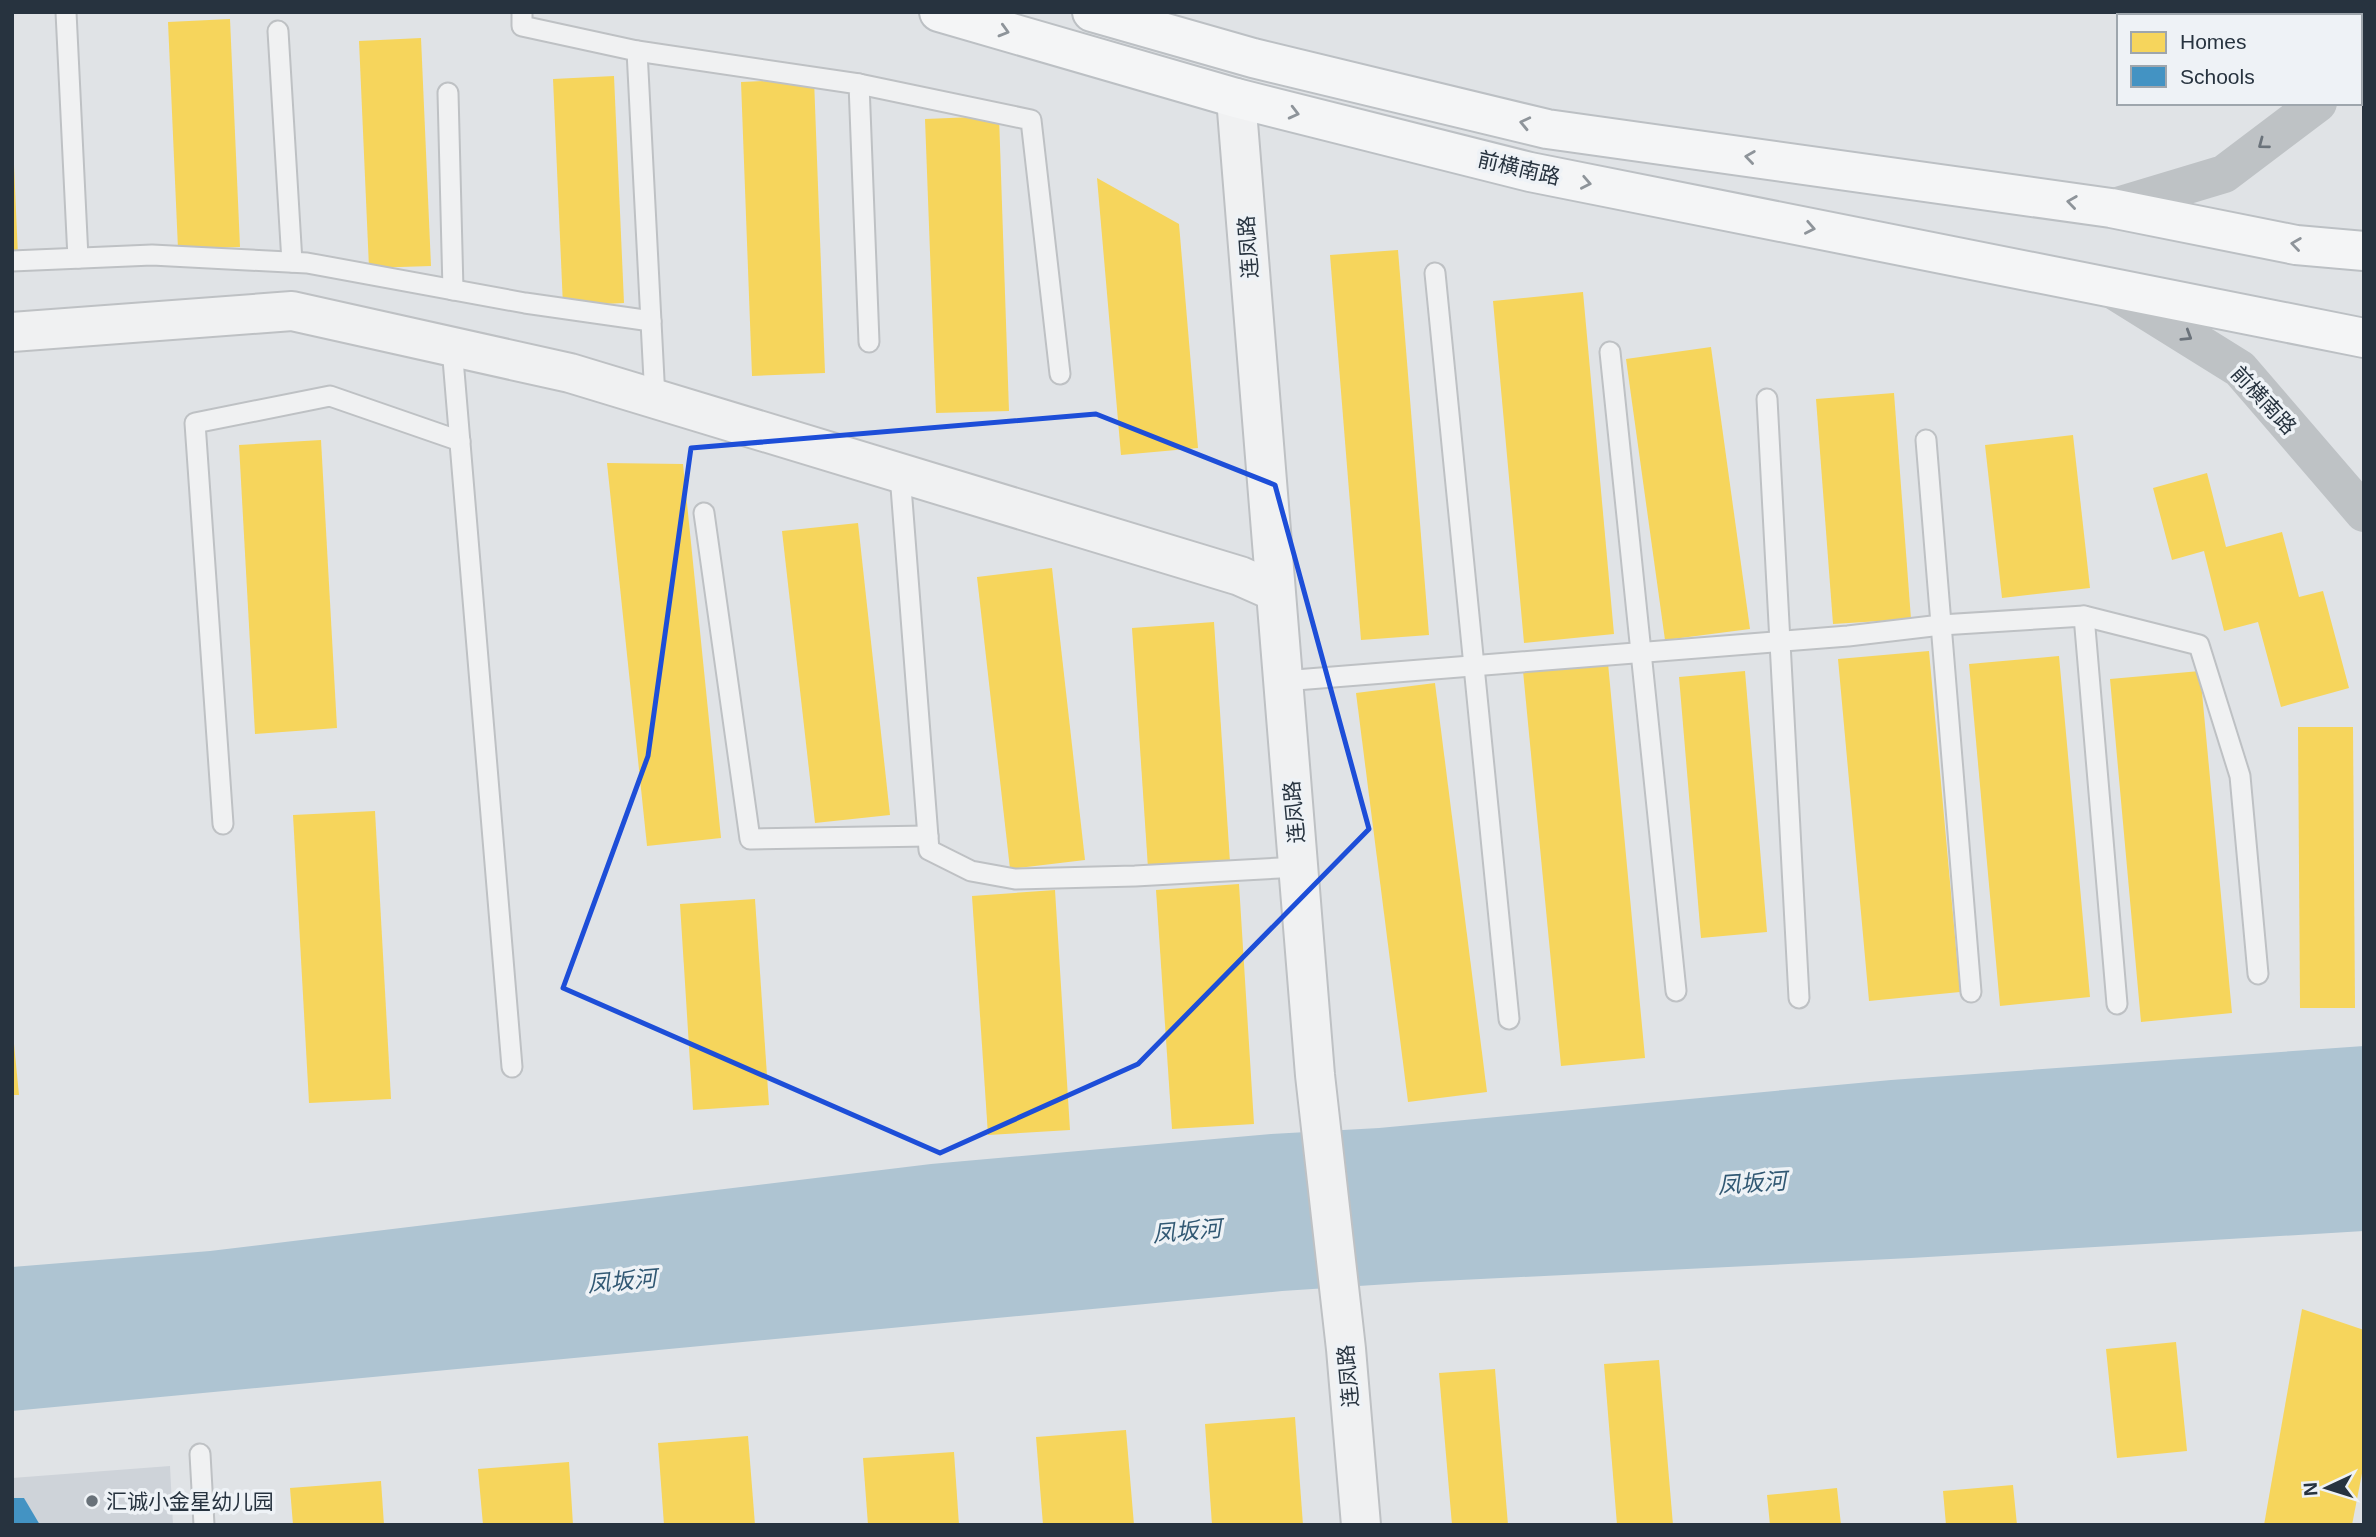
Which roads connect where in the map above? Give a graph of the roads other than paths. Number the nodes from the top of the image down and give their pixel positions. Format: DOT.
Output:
graph roads {
  1 [pos="66,12"];
  2 [pos="522,12"];
  3 [pos="939,12"];
  4 [pos="1092,12"];
  5 [pos="278,31"];
  6 [pos="637,51"];
  7 [pos="859,84"];
  8 [pos="448,93"];
  9 [pos="1236,98"];
  10 [pos="2315,105"];
  11 [pos="2111,208"];
  12 [pos="2364,251"];
  13 [pos="78,258"];
  14 [pos="12,261"];
  15 [pos="292,262"];
  16 [pos="1435,273"];
  17 [pos="2108,287"];
  18 [pos="453,290"];
  19 [pos="651,321"];
  20 [pos="12,332"];
  21 [pos="2364,338"];
  22 [pos="869,342"];
  23 [pos="452,346"];
  24 [pos="1610,352"];
  25 [pos="1060,374"];
  26 [pos="655,399"];
  27 [pos="1767,399"];
  28 [pos="1926,440"];
  29 [pos="460,441"];
  30 [pos="900,474"];
  31 [pos="704,513"];
  32 [pos="2364,513"];
  33 [pos="1274,591"];
  34 [pos="2084,616"];
  35 [pos="1941,625"];
  36 [pos="1780,642"];
  37 [pos="1639,653"];
  38 [pos="1474,666"];
  39 [pos="1283,681"];
  40 [pos="223,824"];
  41 [pos="928,836"];
  42 [pos="1299,867"];
  43 [pos="2258,974"];
  44 [pos="1676,990"];
  45 [pos="1971,992"];
  46 [pos="1799,998"];
  47 [pos="2117,1004"];
  48 [pos="1509,1019"];
  49 [pos="512,1067"];
  50 [pos="200,1454"];
  51 [pos="204,1525"];
  52 [pos="1361,1525"];
  1 -- 13 [label="lane"];
  2 -- 6 [label="lane"];
  3 -- 9 [label="main road, 前横南路, one-way"];
  11 -- 4 [label="main road, one-way"];
  5 -- 15 [label="lane"];
  6 -- 7 [label="lane"];
  6 -- 19 [label="lane"];
  7 -- 22 [label="lane"];
  7 -- 25 [label="lane"];
  8 -- 18 [label="lane"];
  9 -- 17 [label="main road, 前横南路, one-way"];
  9 -- 33 [label="street, 连凤路"];
  10 -- 11 [label="main road, one-way"];
  12 -- 11 [label="main road, one-way"];
  13 -- 14 [label="lane"];
  13 -- 15 [label="lane"];
  15 -- 18 [label="lane"];
  16 -- 38 [label="lane"];
  17 -- 21 [label="main road, 前横南路"];
  17 -- 32 [label="main road, 前横南路, one-way"];
  18 -- 19 [label="lane"];
  19 -- 26 [label="lane"];
  20 -- 23 [label="street"];
  23 -- 26 [label="street"];
  23 -- 29 [label="lane"];
  24 -- 37 [label="lane"];
  26 -- 30 [label="street"];
  27 -- 36 [label="lane"];
  28 -- 35 [label="lane"];
  29 -- 40 [label="lane"];
  29 -- 49 [label="lane"];
  30 -- 33 [label="street"];
  30 -- 41 [label="lane"];
  31 -- 41 [label="lane"];
  33 -- 39 [label="street, 连凤路"];
  34 -- 35 [label="lane"];
  34 -- 43 [label="lane"];
  34 -- 47 [label="lane"];
  35 -- 36 [label="lane"];
  35 -- 45 [label="lane"];
  36 -- 37 [label="lane"];
  36 -- 46 [label="lane"];
  37 -- 38 [label="lane"];
  37 -- 44 [label="lane"];
  38 -- 39 [label="lane"];
  38 -- 48 [label="lane"];
  39 -- 42 [label="street, 连凤路"];
  41 -- 42 [label="lane"];
  42 -- 52 [label="street, 连凤路"];
  50 -- 51 [label="lane"];
}
